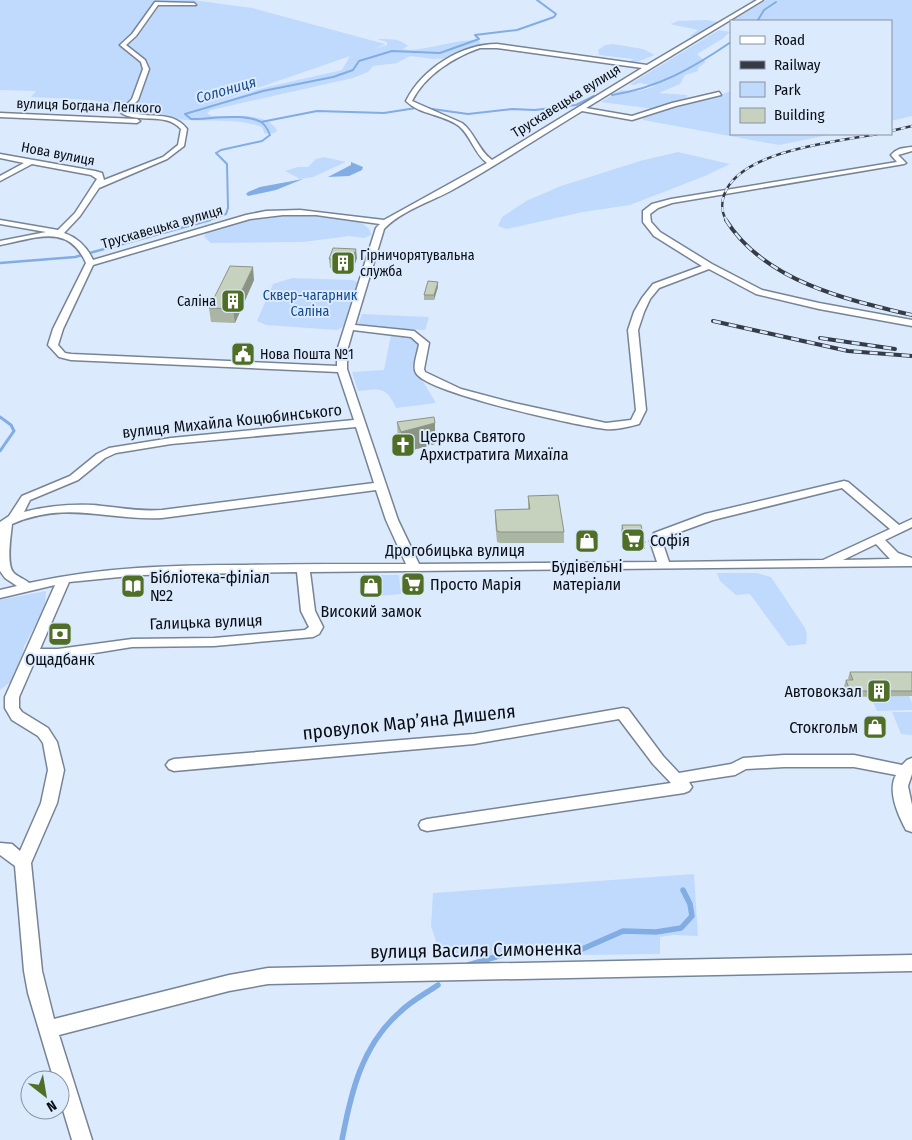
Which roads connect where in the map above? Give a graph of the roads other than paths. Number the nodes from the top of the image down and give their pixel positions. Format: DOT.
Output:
graph roads {
  1 [pos="761,0"];
  2 [pos="194,4"];
  3 [pos="648,67"];
  4 [pos="719,94"];
  5 [pos="582,109"];
  6 [pos="0,115"];
  7 [pos="176,122"];
  8 [pos="912,149"];
  9 [pos="0,156"];
  10 [pos="32,161"];
  11 [pos="492,163"];
  12 [pos="0,180"];
  13 [pos="96,186"];
  14 [pos="0,222"];
  15 [pos="384,222"];
  16 [pos="60,232"];
  17 [pos="0,243"];
  18 [pos="89,260"];
  19 [pos="708,266"];
  20 [pos="912,323"];
  21 [pos="350,327"];
  22 [pos="342,369"];
  23 [pos="360,423"];
  24 [pos="380,486"];
  25 [pos="14,518"];
  26 [pos="912,523"];
  27 [pos="897,529"];
  28 [pos="878,538"];
  29 [pos="910,562"];
  30 [pos="823,564"];
  31 [pos="664,565"];
  32 [pos="303,567"];
  33 [pos="414,567"];
  34 [pos="64,579"];
  35 [pos="26,588"];
  36 [pos="2,593"];
  37 [pos="32,653"];
  38 [pos="174,764"];
  39 [pos="908,768"];
  40 [pos="678,780"];
  41 [pos="427,825"];
  42 [pos="912,826"];
  43 [pos="0,849"];
  44 [pos="23,863"];
  45 [pos="912,963"];
  46 [pos="48,1029"];
  47 [pos="82,1140"];
  1 -- 3 [label="street, Трускавецька вулиця"];
  2 -- 7 [label="street"];
  3 -- 5 [label="street, Трускавецька вулиця"];
  3 -- 11 [label="street"];
  4 -- 5 [label="street"];
  5 -- 11 [label="street, Трускавецька вулиця"];
  6 -- 7 [label="street, вулиця Богдана Лепкого"];
  7 -- 13 [label="street"];
  8 -- 19 [label="street"];
  9 -- 10 [label="street, Нова вулиця"];
  10 -- 12 [label="street"];
  10 -- 13 [label="street, Нова вулиця"];
  11 -- 15 [label="street, Трускавецька вулиця"];
  13 -- 16 [label="street, Нова вулиця"];
  14 -- 16 [label="street"];
  15 -- 18 [label="street, Трускавецька вулиця"];
  15 -- 21 [label="street"];
  16 -- 17 [label="street"];
  16 -- 18 [label="street"];
  18 -- 22 [label="street, Трускавецька вулиця"];
  19 -- 20 [label="street"];
  19 -- 21 [label="street"];
  21 -- 22 [label="street"];
  22 -- 23 [label="street"];
  23 -- 24 [label="street"];
  23 -- 25 [label="street, вулиця Михайла Коцюбинського"];
  24 -- 25 [label="street"];
  24 -- 33 [label="street"];
  25 -- 35 [label="street, вулиця Михайла Коцюбинського"];
  26 -- 27 [label="street"];
  27 -- 28 [label="street"];
  27 -- 31 [label="street"];
  28 -- 29 [label="street"];
  28 -- 30 [label="street"];
  29 -- 30 [label="street, Дрогобицька вулиця"];
  30 -- 31 [label="street, Дрогобицька вулиця"];
  31 -- 33 [label="street, Дрогобицька вулиця"];
  32 -- 33 [label="street, Дрогобицька вулиця"];
  32 -- 34 [label="street, Дрогобицька вулиця"];
  32 -- 37 [label="street, Галицька вулиця"];
  34 -- 35 [label="street, Дрогобицька вулиця"];
  34 -- 37 [label="street"];
  35 -- 36 [label="street, Дрогобицька вулиця"];
  37 -- 44 [label="street"];
  38 -- 40 [label="street, провулок Марʼяна Дишеля"];
  39 -- 40 [label="street"];
  39 -- 42 [label="street"];
  40 -- 41 [label="street"];
  43 -- 44 [label="street"];
  44 -- 46 [label="street"];
  45 -- 46 [label="street, вулиця Василя Симоненка"];
  46 -- 47 [label="street"];
}
